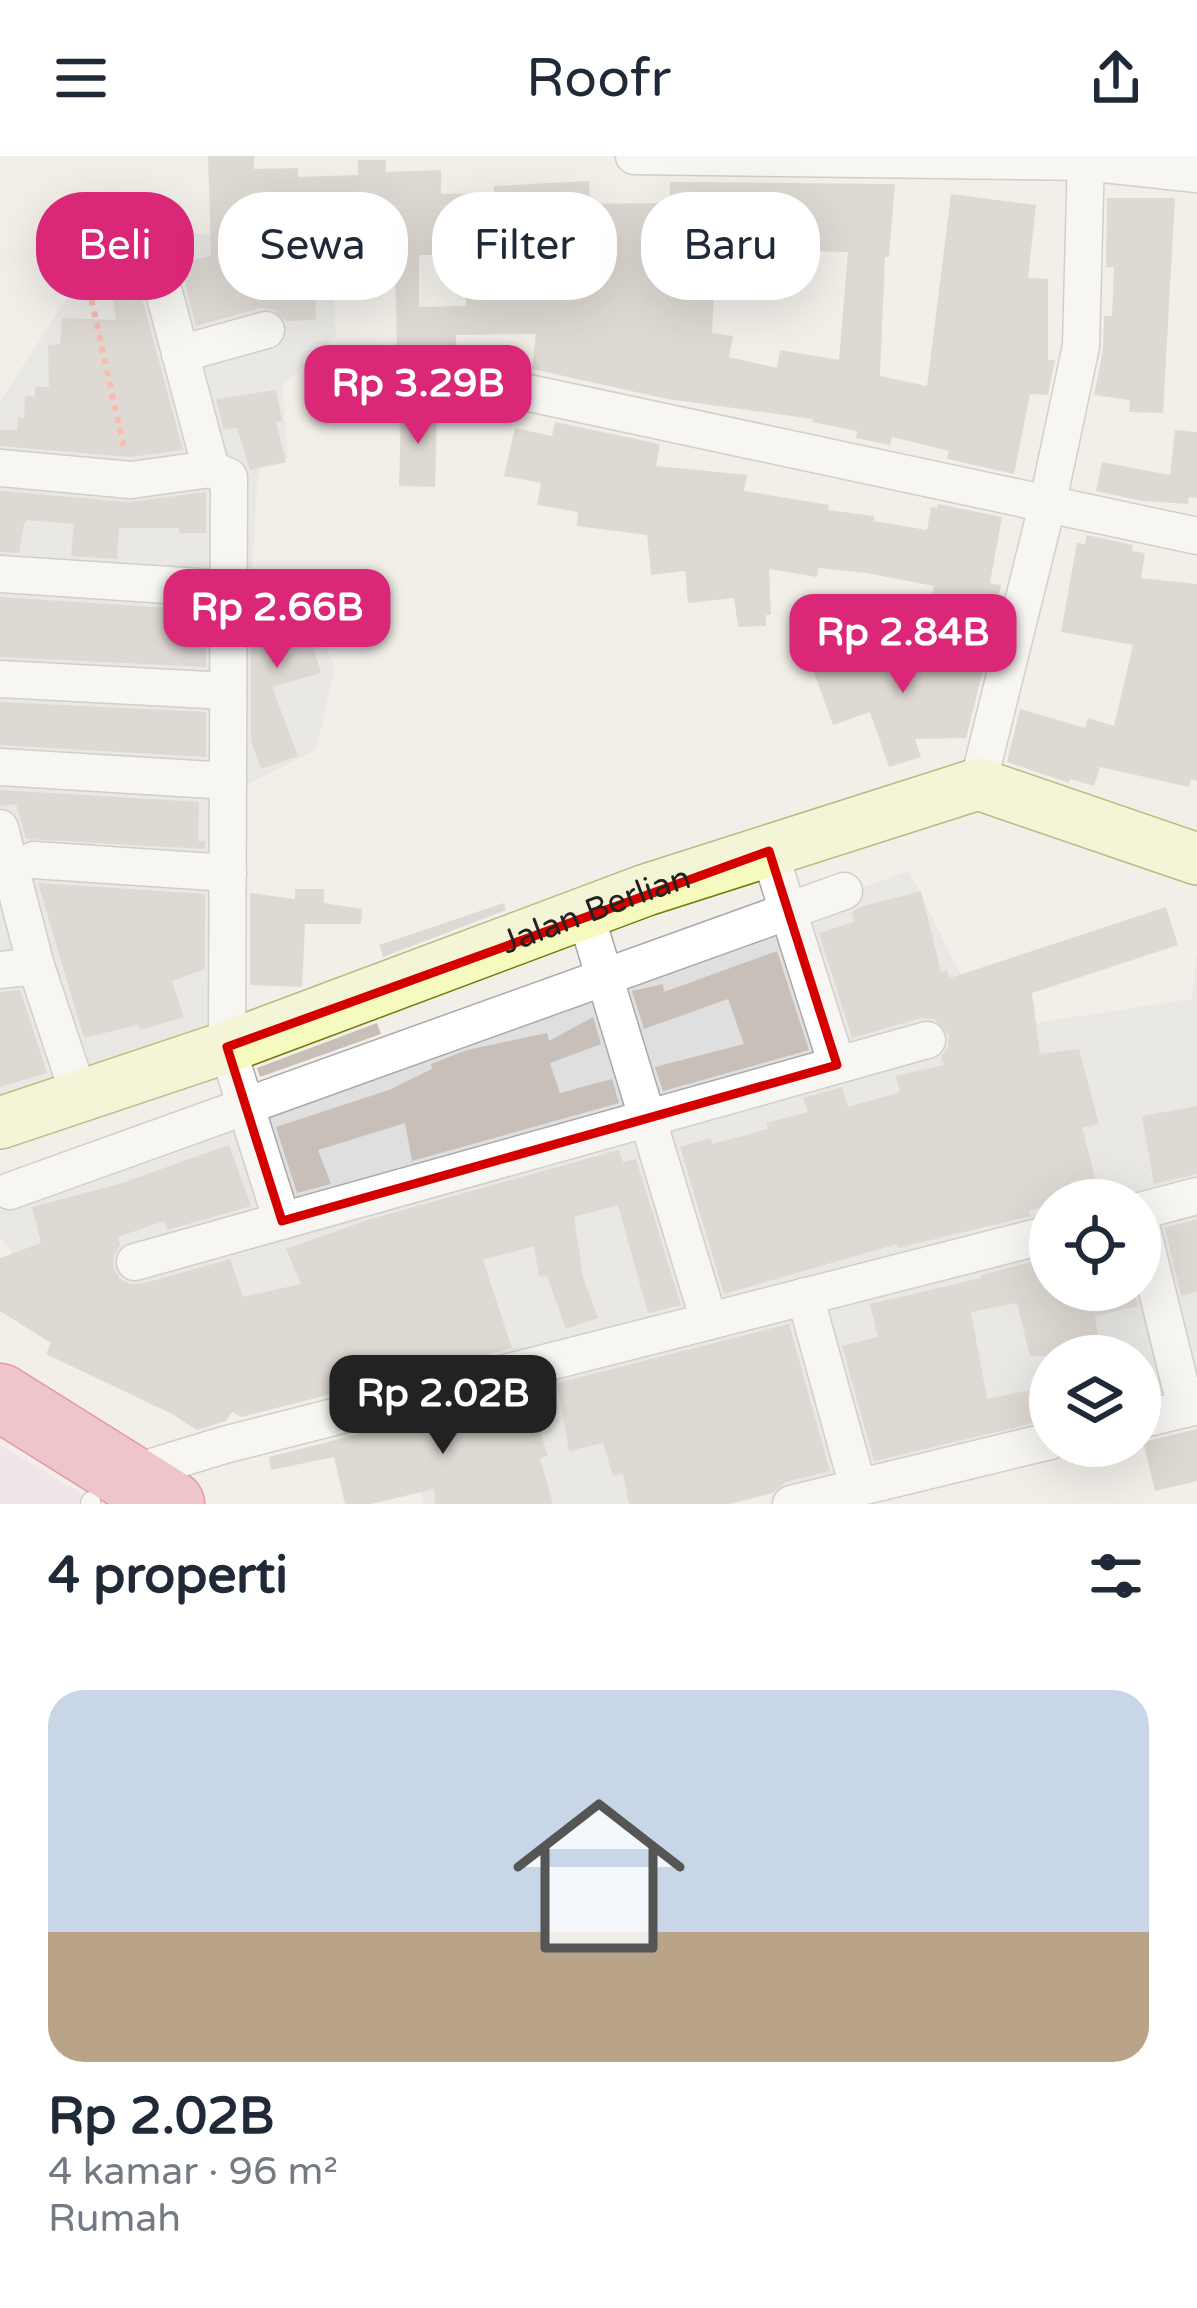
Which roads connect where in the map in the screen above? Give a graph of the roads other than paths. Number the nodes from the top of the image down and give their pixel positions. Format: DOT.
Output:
graph roads {
  1 [pos="634,156"];
  2 [pos="1085,159"];
  3 [pos="1197,174"];
  4 [pos="166,300"];
  5 [pos="266,330"];
  6 [pos="180,354"];
  7 [pos="515,390"];
  8 [pos="0,468"];
  9 [pos="211,469"];
  10 [pos="1047,506"];
  11 [pos="1197,536"];
  12 [pos="0,574"];
  13 [pos="229,589"];
  14 [pos="0,679"];
  15 [pos="228,691"];
  16 [pos="0,767"];
  17 [pos="228,781"];
  18 [pos="977,784"];
  19 [pos="0,828"];
  20 [pos="769,851"];
  21 [pos="1197,859"];
  22 [pos="34,860"];
  23 [pos="228,873"];
  24 [pos="844,891"];
  25 [pos="788,911"];
  26 [pos="585,914"];
  27 [pos="18,968"];
  28 [pos="605,978"];
  29 [pos="927,1040"];
  30 [pos="227,1047"];
  31 [pos="837,1065"];
  32 [pos="79,1095"];
  33 [pos="246,1106"];
  34 [pos="649,1118"];
  35 [pos="0,1123"];
  36 [pos="10,1192"];
  37 [pos="1197,1196"];
  38 [pos="1161,1205"];
  39 [pos="282,1221"];
  40 [pos="1029,1239"];
  41 [pos="135,1262"];
  42 [pos="805,1296"];
  43 [pos="1161,1298"];
  44 [pos="709,1321"];
  45 [pos="0,1396"];
  46 [pos="1191,1407"];
  47 [pos="1161,1415"];
  48 [pos="1029,1446"];
  49 [pos="0,1448"];
  50 [pos="858,1487"];
  51 [pos="114,1497"];
  52 [pos="791,1504"];
  1 -- 2 [label="street"];
  2 -- 3 [label="street"];
  2 -- 10 [label="street"];
  4 -- 6 [label="street"];
  5 -- 6 [label="street"];
  6 -- 9 [label="street"];
  7 -- 10 [label="street"];
  8 -- 9 [label="street"];
  9 -- 13 [label="street"];
  10 -- 11 [label="street"];
  10 -- 18 [label="street"];
  12 -- 13 [label="street"];
  13 -- 15 [label="street"];
  14 -- 15 [label="street"];
  15 -- 17 [label="street"];
  16 -- 17 [label="street"];
  17 -- 23 [label="street"];
  18 -- 20 [label="street, Jalan Berlian"];
  18 -- 21 [label="street"];
  19 -- 27 [label="street"];
  20 -- 25 [label="street"];
  20 -- 26 [label="street, Jalan Berlian"];
  22 -- 23 [label="street"];
  23 -- 30 [label="street"];
  24 -- 25 [label="street"];
  25 -- 28 [label="street"];
  25 -- 31 [label="street"];
  26 -- 28 [label="street"];
  26 -- 30 [label="street, Jalan Berlian"];
  27 -- 32 [label="street"];
  28 -- 33 [label="street"];
  28 -- 34 [label="street"];
  29 -- 31 [label="street"];
  30 -- 32 [label="street, Jalan Berlian"];
  30 -- 33 [label="street"];
  31 -- 34 [label="street"];
  32 -- 35 [label="street, Jalan Berlian"];
  33 -- 36 [label="street"];
  33 -- 39 [label="street"];
  34 -- 39 [label="street"];
  34 -- 44 [label="street"];
  37 -- 38 [label="street"];
  39 -- 41 [label="street"];
  40 -- 42 [label="street"];
  42 -- 44 [label="street"];
  42 -- 50 [label="street"];
  43 -- 46 [label="street"];
  44 -- 51 [label="street"];
  45 -- 51 [label="highway"];
  46 -- 47 [label="street"];
  48 -- 50 [label="street"];
  49 -- 51 [label="highway"];
  50 -- 52 [label="street"];
}
